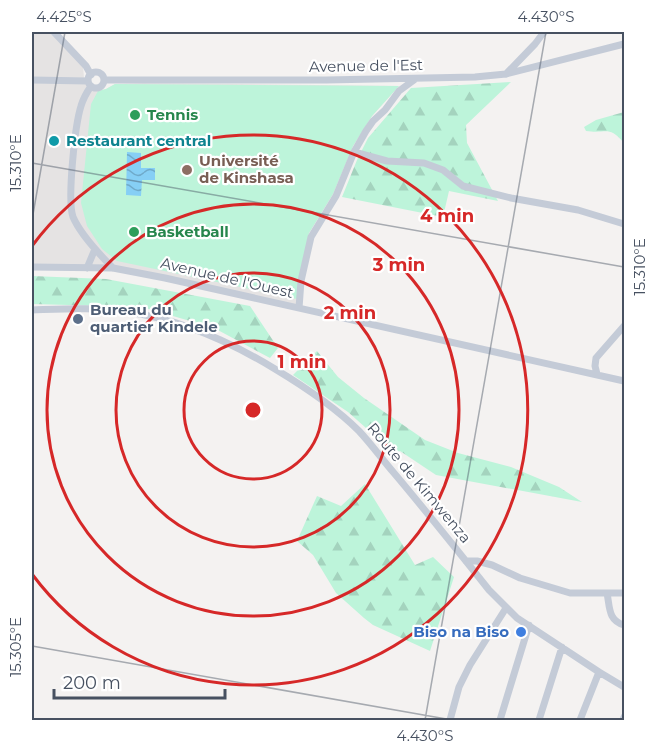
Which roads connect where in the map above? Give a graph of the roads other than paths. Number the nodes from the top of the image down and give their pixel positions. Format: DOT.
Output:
graph roads {
  1 [pos="54,32"];
  2 [pos="544,32"];
  3 [pos="624,44"];
  4 [pos="506,74"];
  5 [pos="416,79"];
  6 [pos="32,80"];
  7 [pos="90,80"];
  8 [pos="105,80"];
  9 [pos="354,152"];
  10 [pos="624,224"];
  11 [pos="95,249"];
  12 [pos="32,267"];
  13 [pos="87,268"];
  14 [pos="113,268"];
  15 [pos="299,308"];
  16 [pos="32,310"];
  17 [pos="624,326"];
  18 [pos="597,374"];
  19 [pos="624,381"];
  20 [pos="466,561"];
  21 [pos="607,593"];
  22 [pos="624,593"];
  23 [pos="506,608"];
  24 [pos="624,625"];
  25 [pos="530,626"];
  26 [pos="562,647"];
  27 [pos="598,672"];
  28 [pos="624,687"];
  29 [pos="450,720"];
  30 [pos="500,720"];
  31 [pos="539,720"];
  32 [pos="580,720"];
  1 -- 7 [label="street"];
  2 -- 4 [label="street"];
  3 -- 4 [label="street, Avenue de l'Est"];
  4 -- 5 [label="street, Avenue de l'Est"];
  5 -- 8 [label="street, Avenue de l'Est"];
  5 -- 9 [label="street"];
  6 -- 7 [label="street"];
  7 -- 8 [label="street, Avenue de l'Est"];
  7 -- 8 [label="street, Avenue de l'Est"];
  7 -- 11 [label="street"];
  9 -- 10 [label="street"];
  9 -- 15 [label="street"];
  11 -- 13 [label="street"];
  11 -- 14 [label="street"];
  12 -- 13 [label="street, Avenue de l'Ouest"];
  13 -- 14 [label="street, Avenue de l'Ouest"];
  14 -- 15 [label="street, Avenue de l'Ouest"];
  15 -- 18 [label="street, Avenue de l'Ouest"];
  16 -- 20 [label="street, Route de Kimwenza"];
  17 -- 18 [label="street"];
  18 -- 19 [label="street, Avenue de l'Ouest"];
  20 -- 21 [label="street"];
  20 -- 23 [label="street, Route de Kimwenza"];
  21 -- 22 [label="street"];
  21 -- 24 [label="street"];
  23 -- 25 [label="street, Route de Kimwenza"];
  23 -- 29 [label="street"];
  25 -- 26 [label="street, Route de Kimwenza"];
  25 -- 30 [label="street"];
  26 -- 27 [label="street, Route de Kimwenza"];
  26 -- 31 [label="street"];
  27 -- 28 [label="street, Route de Kimwenza"];
  27 -- 32 [label="street"];
}
